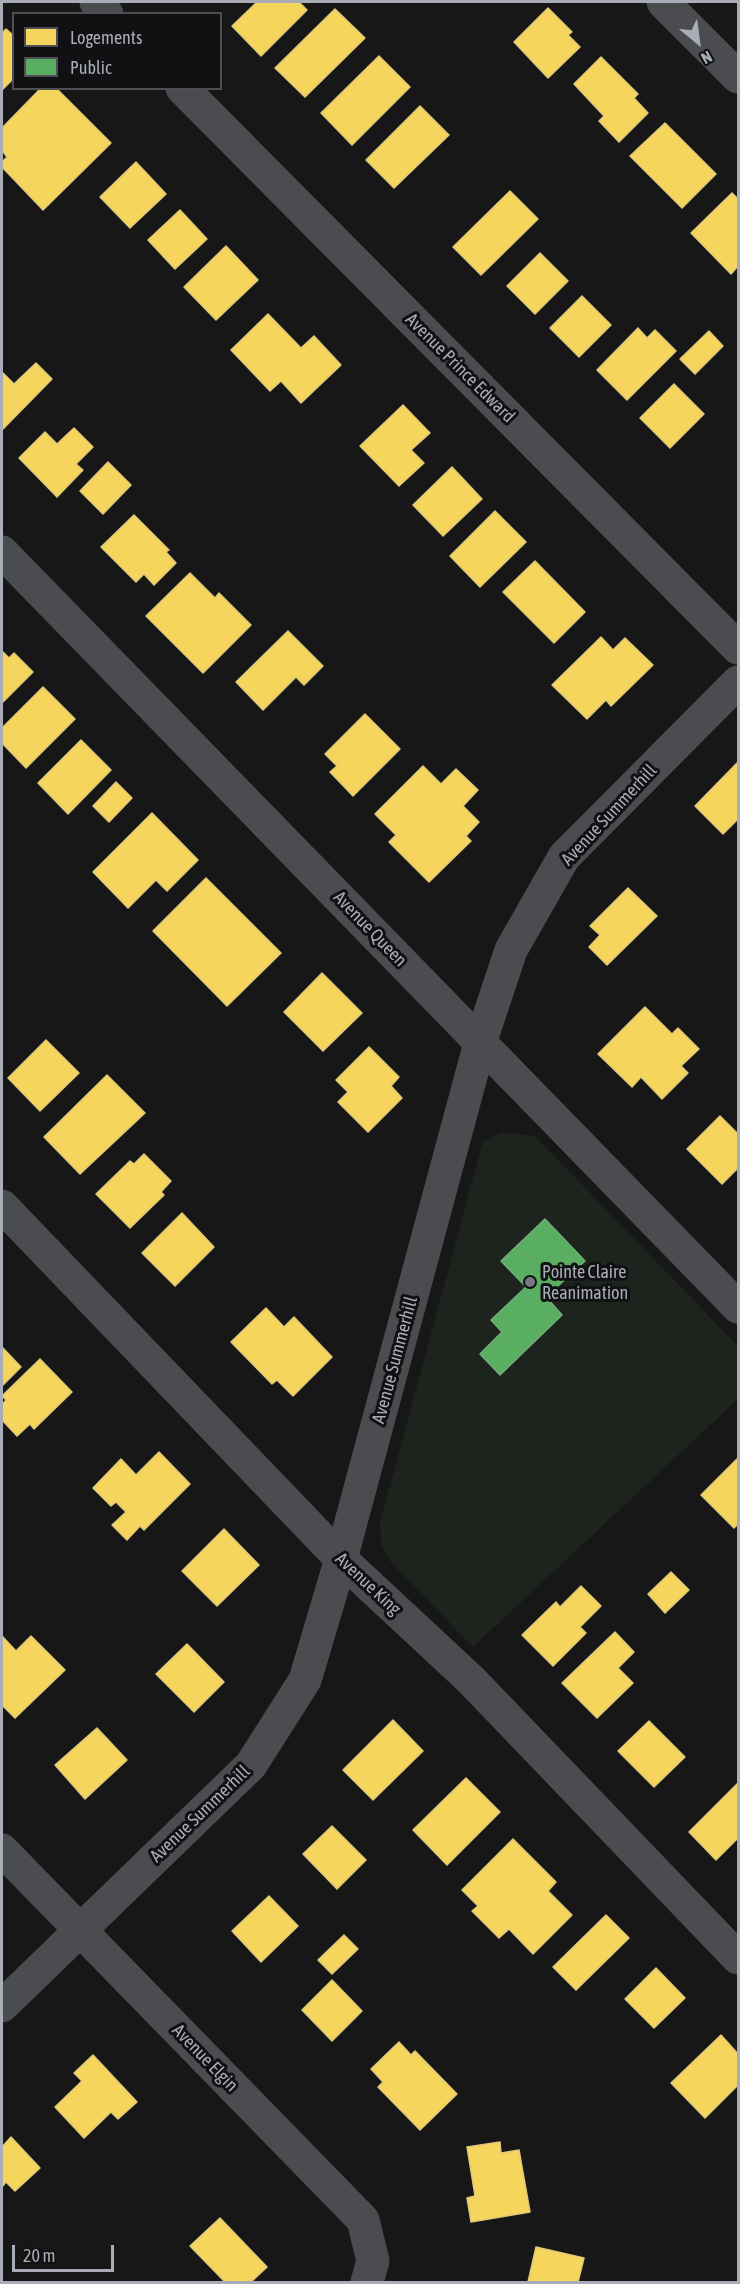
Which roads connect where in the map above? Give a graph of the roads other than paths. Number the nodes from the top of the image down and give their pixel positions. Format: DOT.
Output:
graph roads {
  1 [pos="663,2"];
  2 [pos="738,77"];
  3 [pos="184,90"];
  4 [pos="2,552"];
  5 [pos="738,648"];
  6 [pos="738,682"];
  7 [pos="480,1043"];
  8 [pos="2,1206"];
  9 [pos="738,1307"];
  10 [pos="341,1559"];
  11 [pos="2,1850"];
  12 [pos="80,1931"];
  13 [pos="738,1958"];
  14 [pos="2,2007"];
  15 [pos="367,2283"];
  1 -- 2 [label="street"];
  3 -- 5 [label="street, Avenue Prince Edward"];
  4 -- 7 [label="street, Avenue Queen"];
  6 -- 7 [label="street, Avenue Summerhill"];
  7 -- 9 [label="street, Avenue Queen"];
  7 -- 10 [label="street, Avenue Summerhill"];
  8 -- 10 [label="street, Avenue King"];
  10 -- 12 [label="street, Avenue Summerhill"];
  10 -- 13 [label="street, Avenue King"];
  11 -- 12 [label="street, Avenue Elgin"];
  12 -- 14 [label="street, Avenue Summerhill"];
  12 -- 15 [label="street, Avenue Elgin"];
}
